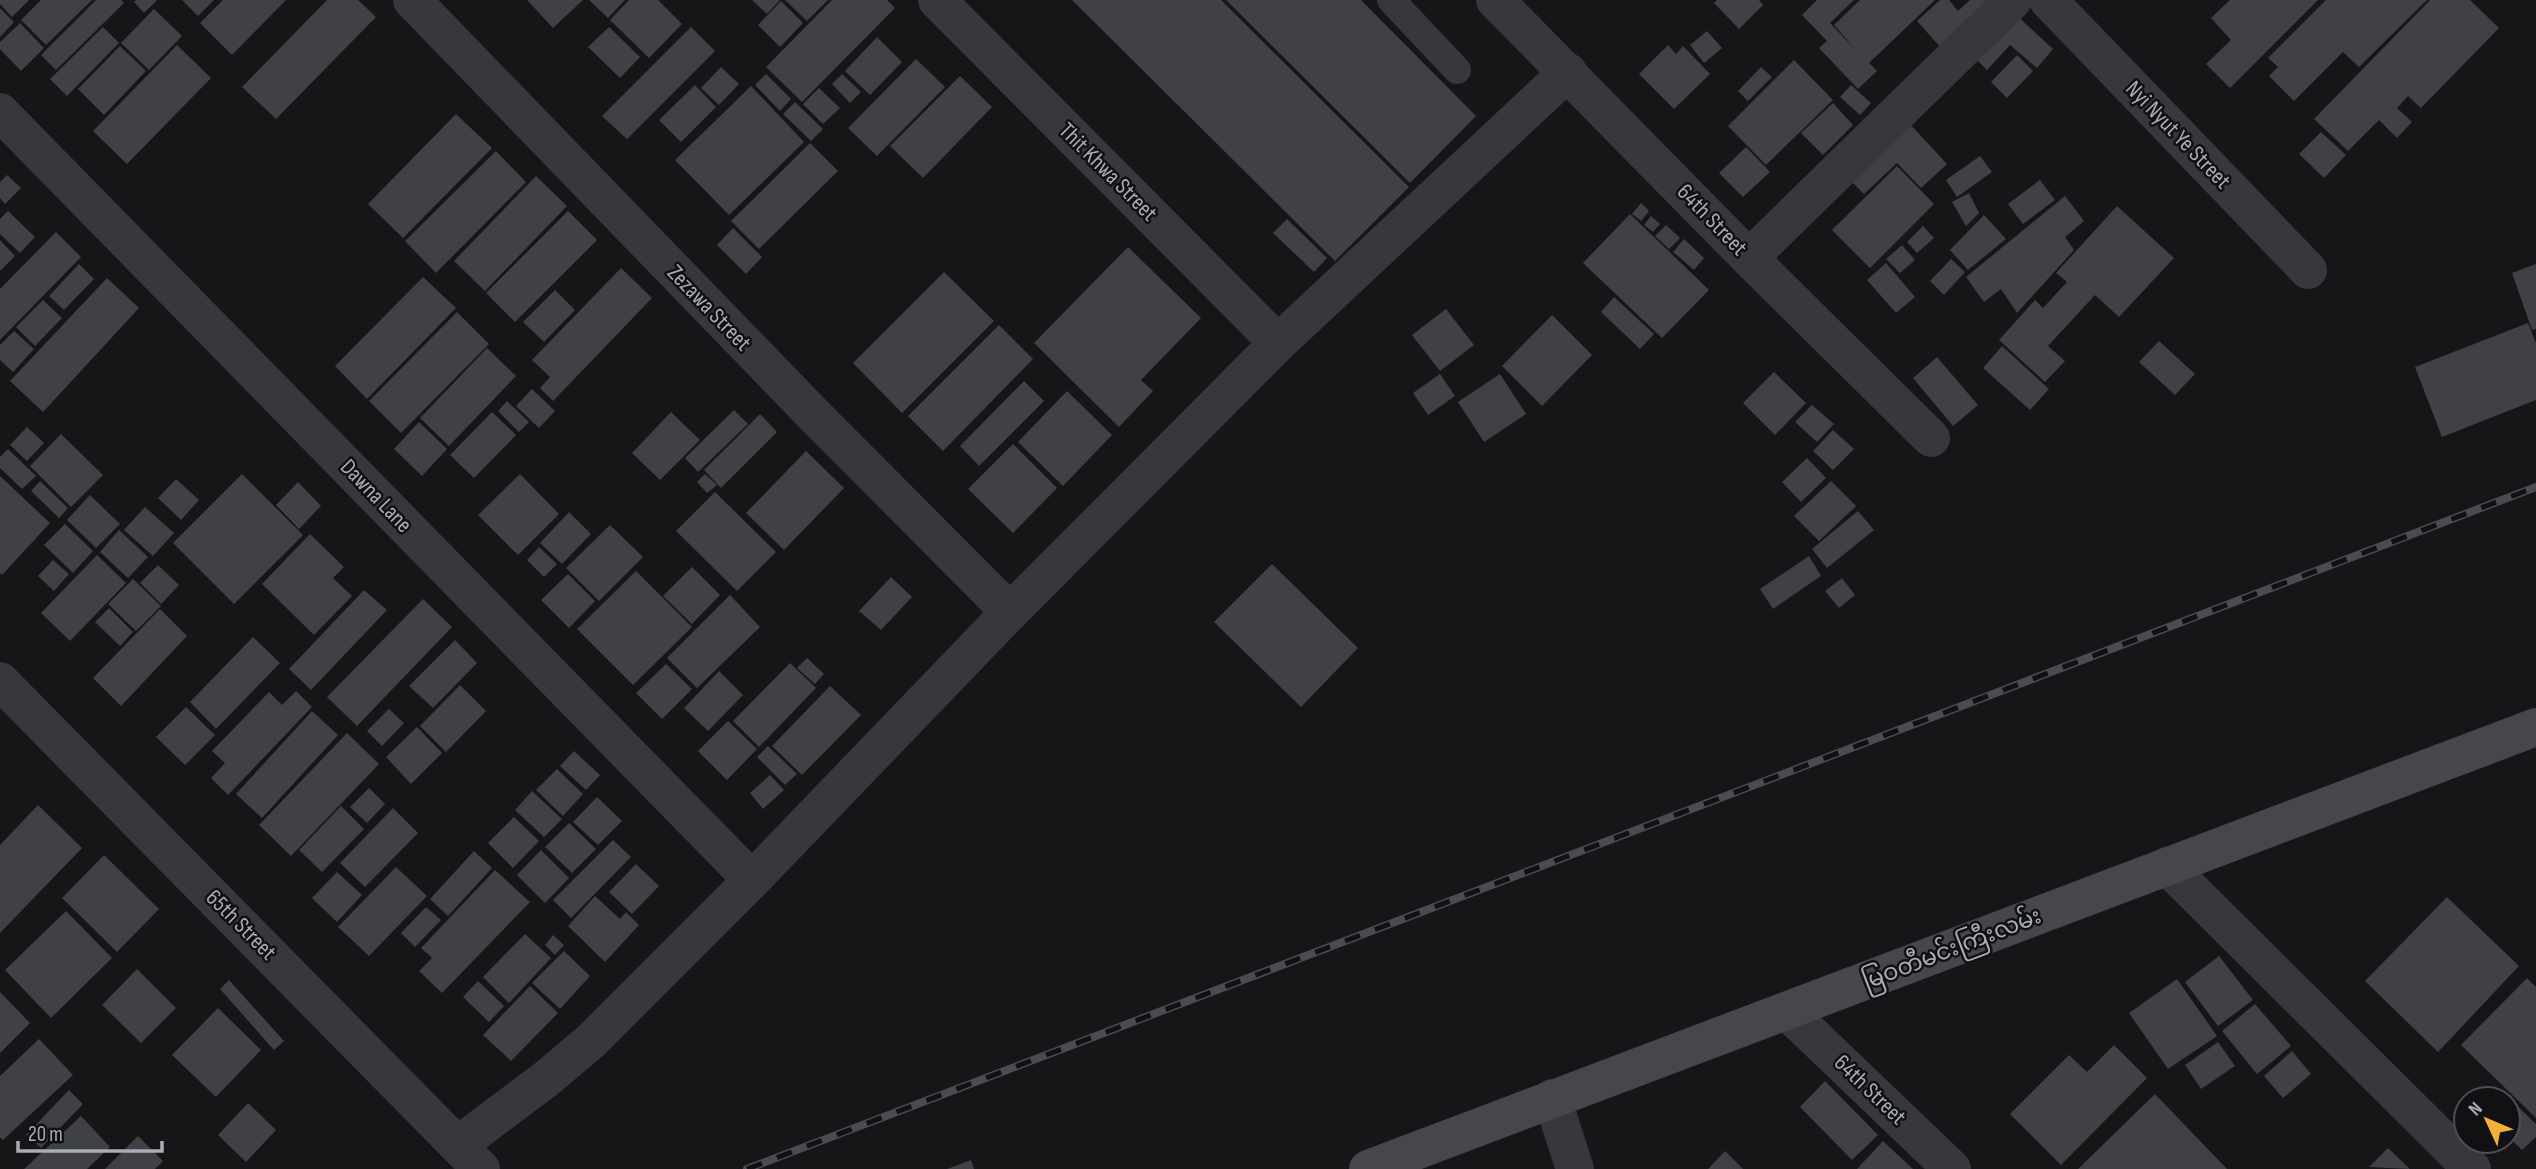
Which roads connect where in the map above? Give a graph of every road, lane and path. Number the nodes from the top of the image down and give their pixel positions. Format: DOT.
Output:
graph roads {
  1 [pos="412,0"];
  2 [pos="937,0"];
  3 [pos="1391,0"];
  4 [pos="1495,0"];
  5 [pos="2013,0"];
  6 [pos="2048,0"];
  7 [pos="1457,70"];
  8 [pos="1568,72"];
  9 [pos="0,113"];
  10 [pos="1749,258"];
  11 [pos="2308,270"];
  12 [pos="1278,343"];
  13 [pos="1931,438"];
  14 [pos="1010,612"];
  15 [pos="0,681"];
  16 [pos="2536,727"];
  17 [pos="2167,866"];
  18 [pos="752,880"];
  19 [pos="1788,1012"];
  20 [pos="1552,1098"];
  21 [pos="470,1157"];
  22 [pos="1368,1169"];
  23 [pos="1575,1169"];
  24 [pos="1952,1169"];
  25 [pos="2472,1169"];
  1 -- 14 [label="street, Zezawa Street"];
  2 -- 12 [label="street, Thit Khwa Street"];
  3 -- 7 [label="lane"];
  4 -- 8 [label="street, 64th Street"];
  5 -- 10 [label="street"];
  6 -- 11 [label="street, Nyi Nyut Ye Street"];
  8 -- 10 [label="street, 64th Street"];
  8 -- 12 [label="street"];
  9 -- 18 [label="street, Dawna Lane"];
  10 -- 13 [label="street, 64th Street"];
  12 -- 14 [label="street"];
  14 -- 18 [label="street"];
  15 -- 21 [label="street, 65th Street"];
  16 -- 17 [label="main road, မြဝတီမင်းကြီးလမ်း"];
  17 -- 19 [label="main road, မြဝတီမင်းကြီးလမ်း"];
  17 -- 25 [label="street"];
  18 -- 21 [label="street"];
  19 -- 20 [label="main road, မြဝတီမင်းကြီးလမ်း"];
  19 -- 24 [label="street, 64th Street"];
  20 -- 22 [label="main road, မြဝတီမင်းကြီးလမ်း"];
  20 -- 23 [label="street"];
}
